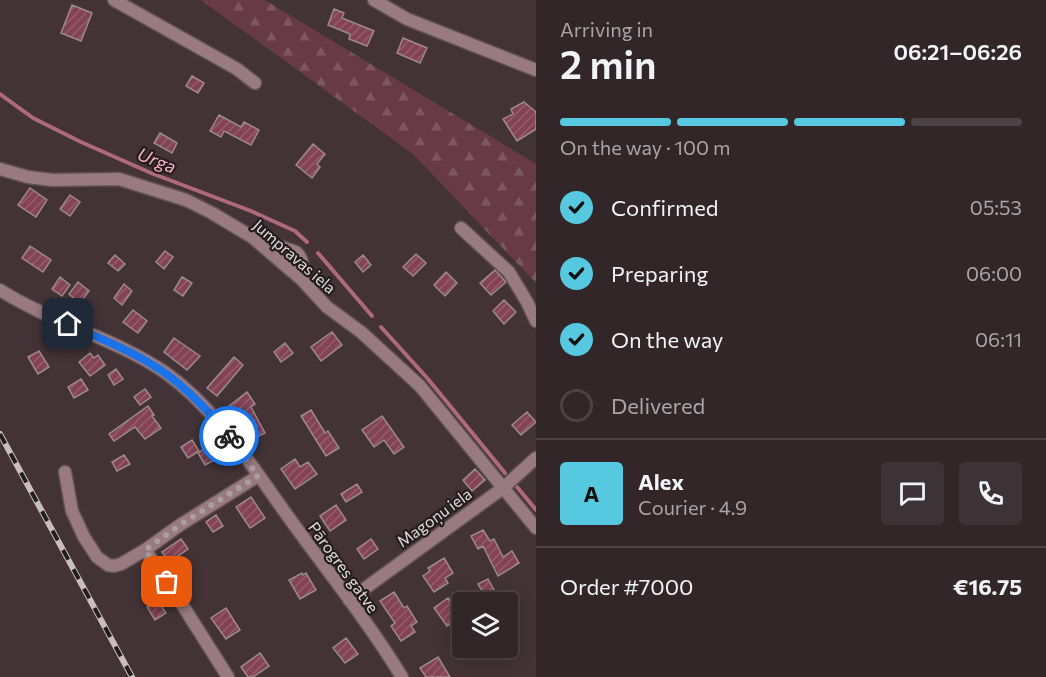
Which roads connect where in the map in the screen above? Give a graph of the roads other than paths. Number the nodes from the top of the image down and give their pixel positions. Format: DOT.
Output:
graph roads {
  1 [pos="114,0"];
  2 [pos="374,0"];
  3 [pos="536,70"];
  4 [pos="255,83"];
  5 [pos="0,169"];
  6 [pos="461,228"];
  7 [pos="0,290"];
  8 [pos="536,321"];
  9 [pos="536,458"];
  10 [pos="65,472"];
  11 [pos="258,476"];
  12 [pos="503,488"];
  13 [pos="536,528"];
  14 [pos="145,550"];
  15 [pos="349,600"];
  16 [pos="228,677"];
  17 [pos="402,677"];
  1 -- 4 [label="street"];
  2 -- 3 [label="street"];
  5 -- 12 [label="street, Jumpravas iela"];
  6 -- 8 [label="street"];
  7 -- 11 [label="street"];
  9 -- 12 [label="street, Magoņu iela"];
  10 -- 14 [label="street"];
  11 -- 14 [label="street"];
  11 -- 15 [label="street, Pārogres gatve"];
  12 -- 13 [label="street, Jumpravas iela"];
  12 -- 15 [label="street, Magoņu iela"];
  14 -- 16 [label="street"];
  15 -- 17 [label="street, Pārogres gatve"];
}
